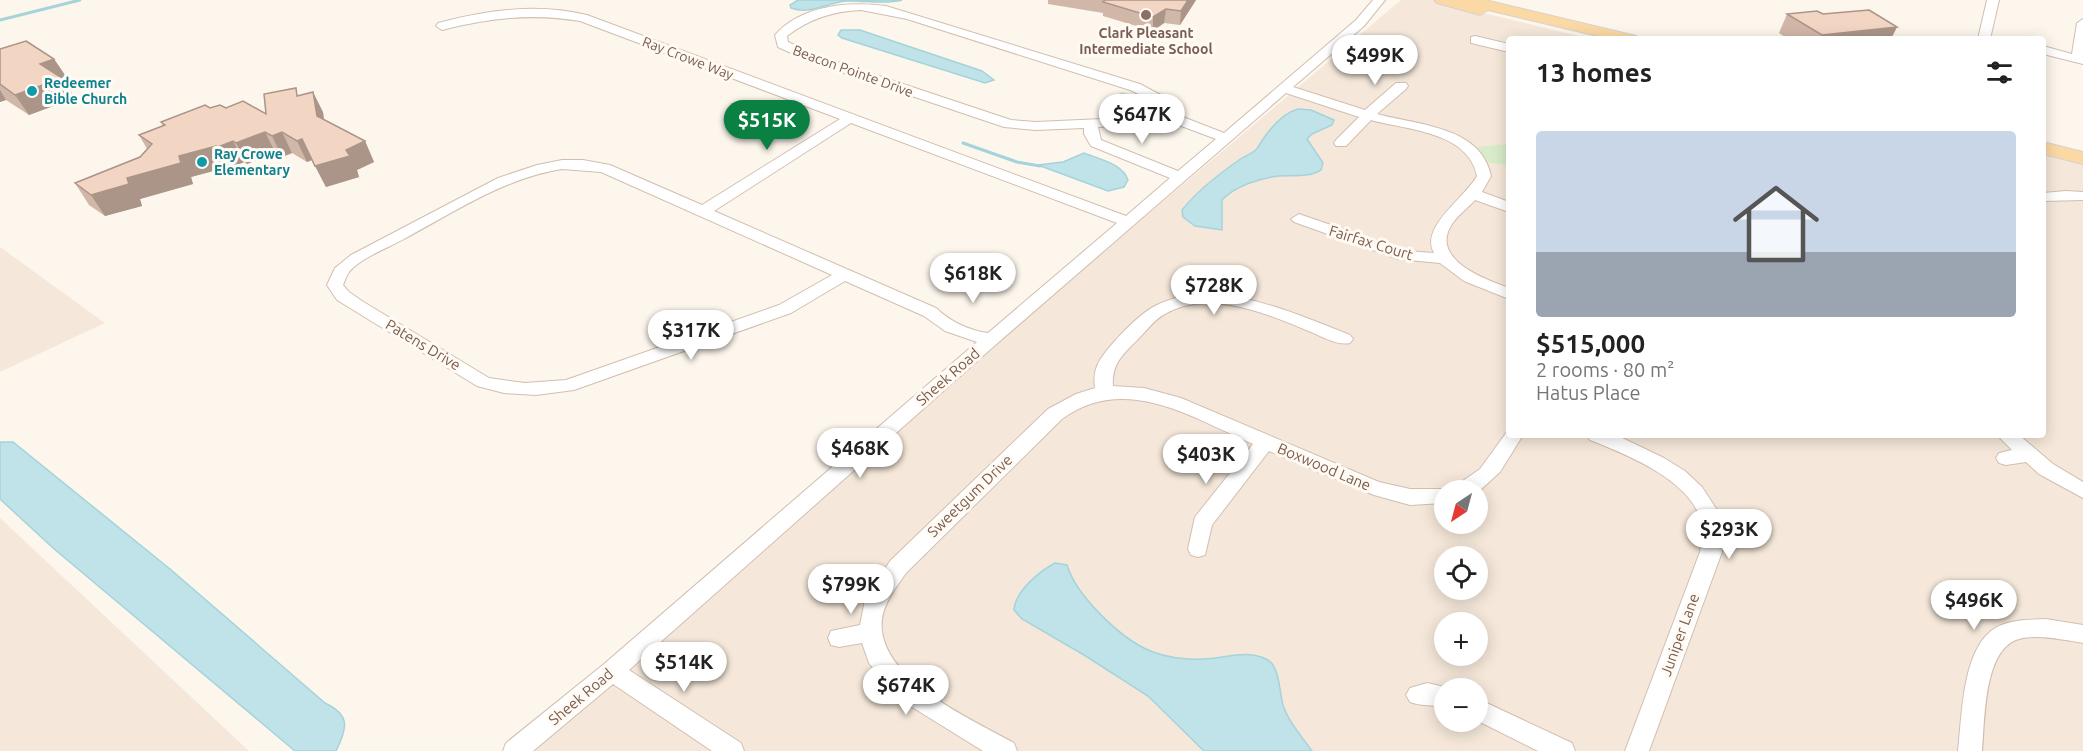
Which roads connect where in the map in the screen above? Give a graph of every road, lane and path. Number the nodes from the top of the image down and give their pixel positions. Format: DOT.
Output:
graph roads {
  1 [pos="1368,0"];
  2 [pos="1379,0"];
  3 [pos="1442,0"];
  4 [pos="1465,0"];
  5 [pos="1993,0"];
  6 [pos="2083,23"];
  7 [pos="442,26"];
  8 [pos="1353,26"];
  9 [pos="1587,36"];
  10 [pos="1616,36"];
  11 [pos="1987,36"];
  12 [pos="1475,40"];
  13 [pos="1506,47"];
  14 [pos="2046,51"];
  15 [pos="2081,59"];
  16 [pos="1401,86"];
  17 [pos="1283,88"];
  18 [pos="1367,115"];
  19 [pos="850,118"];
  20 [pos="1178,120"];
  21 [pos="1091,123"];
  22 [pos="1225,138"];
  23 [pos="2046,140"];
  24 [pos="1341,144"];
  25 [pos="2083,148"];
  26 [pos="2046,149"];
  27 [pos="2083,158"];
  28 [pos="1180,177"];
  29 [pos="1472,194"];
  30 [pos="2046,194"];
  31 [pos="2083,196"];
  32 [pos="1506,206"];
  33 [pos="703,211"];
  34 [pos="1299,219"];
  35 [pos="1129,222"];
  36 [pos="1445,258"];
  37 [pos="844,274"];
  38 [pos="1506,293"];
  39 [pos="992,339"];
  40 [pos="1344,339"];
  41 [pos="1105,393"];
  42 [pos="1511,438"];
  43 [pos="1605,438"];
  44 [pos="2010,438"];
  45 [pos="1265,442"];
  46 [pos="2027,455"];
  47 [pos="2006,458"];
  48 [pos="1479,480"];
  49 [pos="2083,491"];
  50 [pos="1434,496"];
  51 [pos="1198,549"];
  52 [pos="871,632"];
  53 [pos="2083,634"];
  54 [pos="840,638"];
  55 [pos="612,670"];
  56 [pos="1418,695"];
  57 [pos="1434,695"];
  58 [pos="1488,715"];
  59 [pos="515,751"];
  60 [pos="732,751"];
  61 [pos="1005,751"];
  62 [pos="1563,751"];
  63 [pos="1637,751"];
  64 [pos="1970,751"];
  1 -- 8 [label="street, Sheek Road"];
  2 -- 8 [label="street, Sheek Road"];
  3 -- 9 [label="main road"];
  4 -- 10 [label="main road"];
  5 -- 11 [label="street"];
  6 -- 15 [label="street"];
  7 -- 19 [label="street, Ray Crowe Way"];
  8 -- 17 [label="street, Sheek Road"];
  12 -- 13 [label="street"];
  14 -- 15 [label="street"];
  16 -- 18 [label="street"];
  17 -- 18 [label="street"];
  17 -- 22 [label="street, Sheek Road"];
  18 -- 24 [label="street"];
  18 -- 29 [label="street"];
  19 -- 33 [label="street"];
  19 -- 35 [label="street, Ray Crowe Way"];
  20 -- 21 [label="street, Beacon Pointe Drive"];
  20 -- 21 [label="street, Beacon Pointe Drive"];
  20 -- 22 [label="street, Beacon Pointe Drive"];
  21 -- 28 [label="street"];
  22 -- 28 [label="street, Sheek Road"];
  23 -- 25 [label="main road"];
  26 -- 27 [label="main road"];
  28 -- 35 [label="street, Sheek Road"];
  29 -- 32 [label="street"];
  29 -- 36 [label="street"];
  30 -- 31 [label="street"];
  33 -- 37 [label="street"];
  33 -- 37 [label="street, Patens Drive"];
  34 -- 36 [label="street, Fairfax Court"];
  35 -- 39 [label="street, Sheek Road"];
  36 -- 38 [label="street"];
  37 -- 39 [label="street"];
  39 -- 55 [label="street, Sheek Road"];
  40 -- 41 [label="street"];
  41 -- 45 [label="street, Boxwood Lane"];
  41 -- 52 [label="street, Sweetgum Drive"];
  42 -- 48 [label="street"];
  43 -- 63 [label="street, Juniper Lane"];
  44 -- 46 [label="street"];
  45 -- 50 [label="street, Boxwood Lane"];
  45 -- 51 [label="street"];
  46 -- 47 [label="street"];
  46 -- 49 [label="street"];
  52 -- 54 [label="street"];
  52 -- 61 [label="street"];
  53 -- 64 [label="street"];
  55 -- 59 [label="street, Sheek Road"];
  55 -- 60 [label="street"];
  56 -- 57 [label="street"];
  58 -- 62 [label="street"];
}
